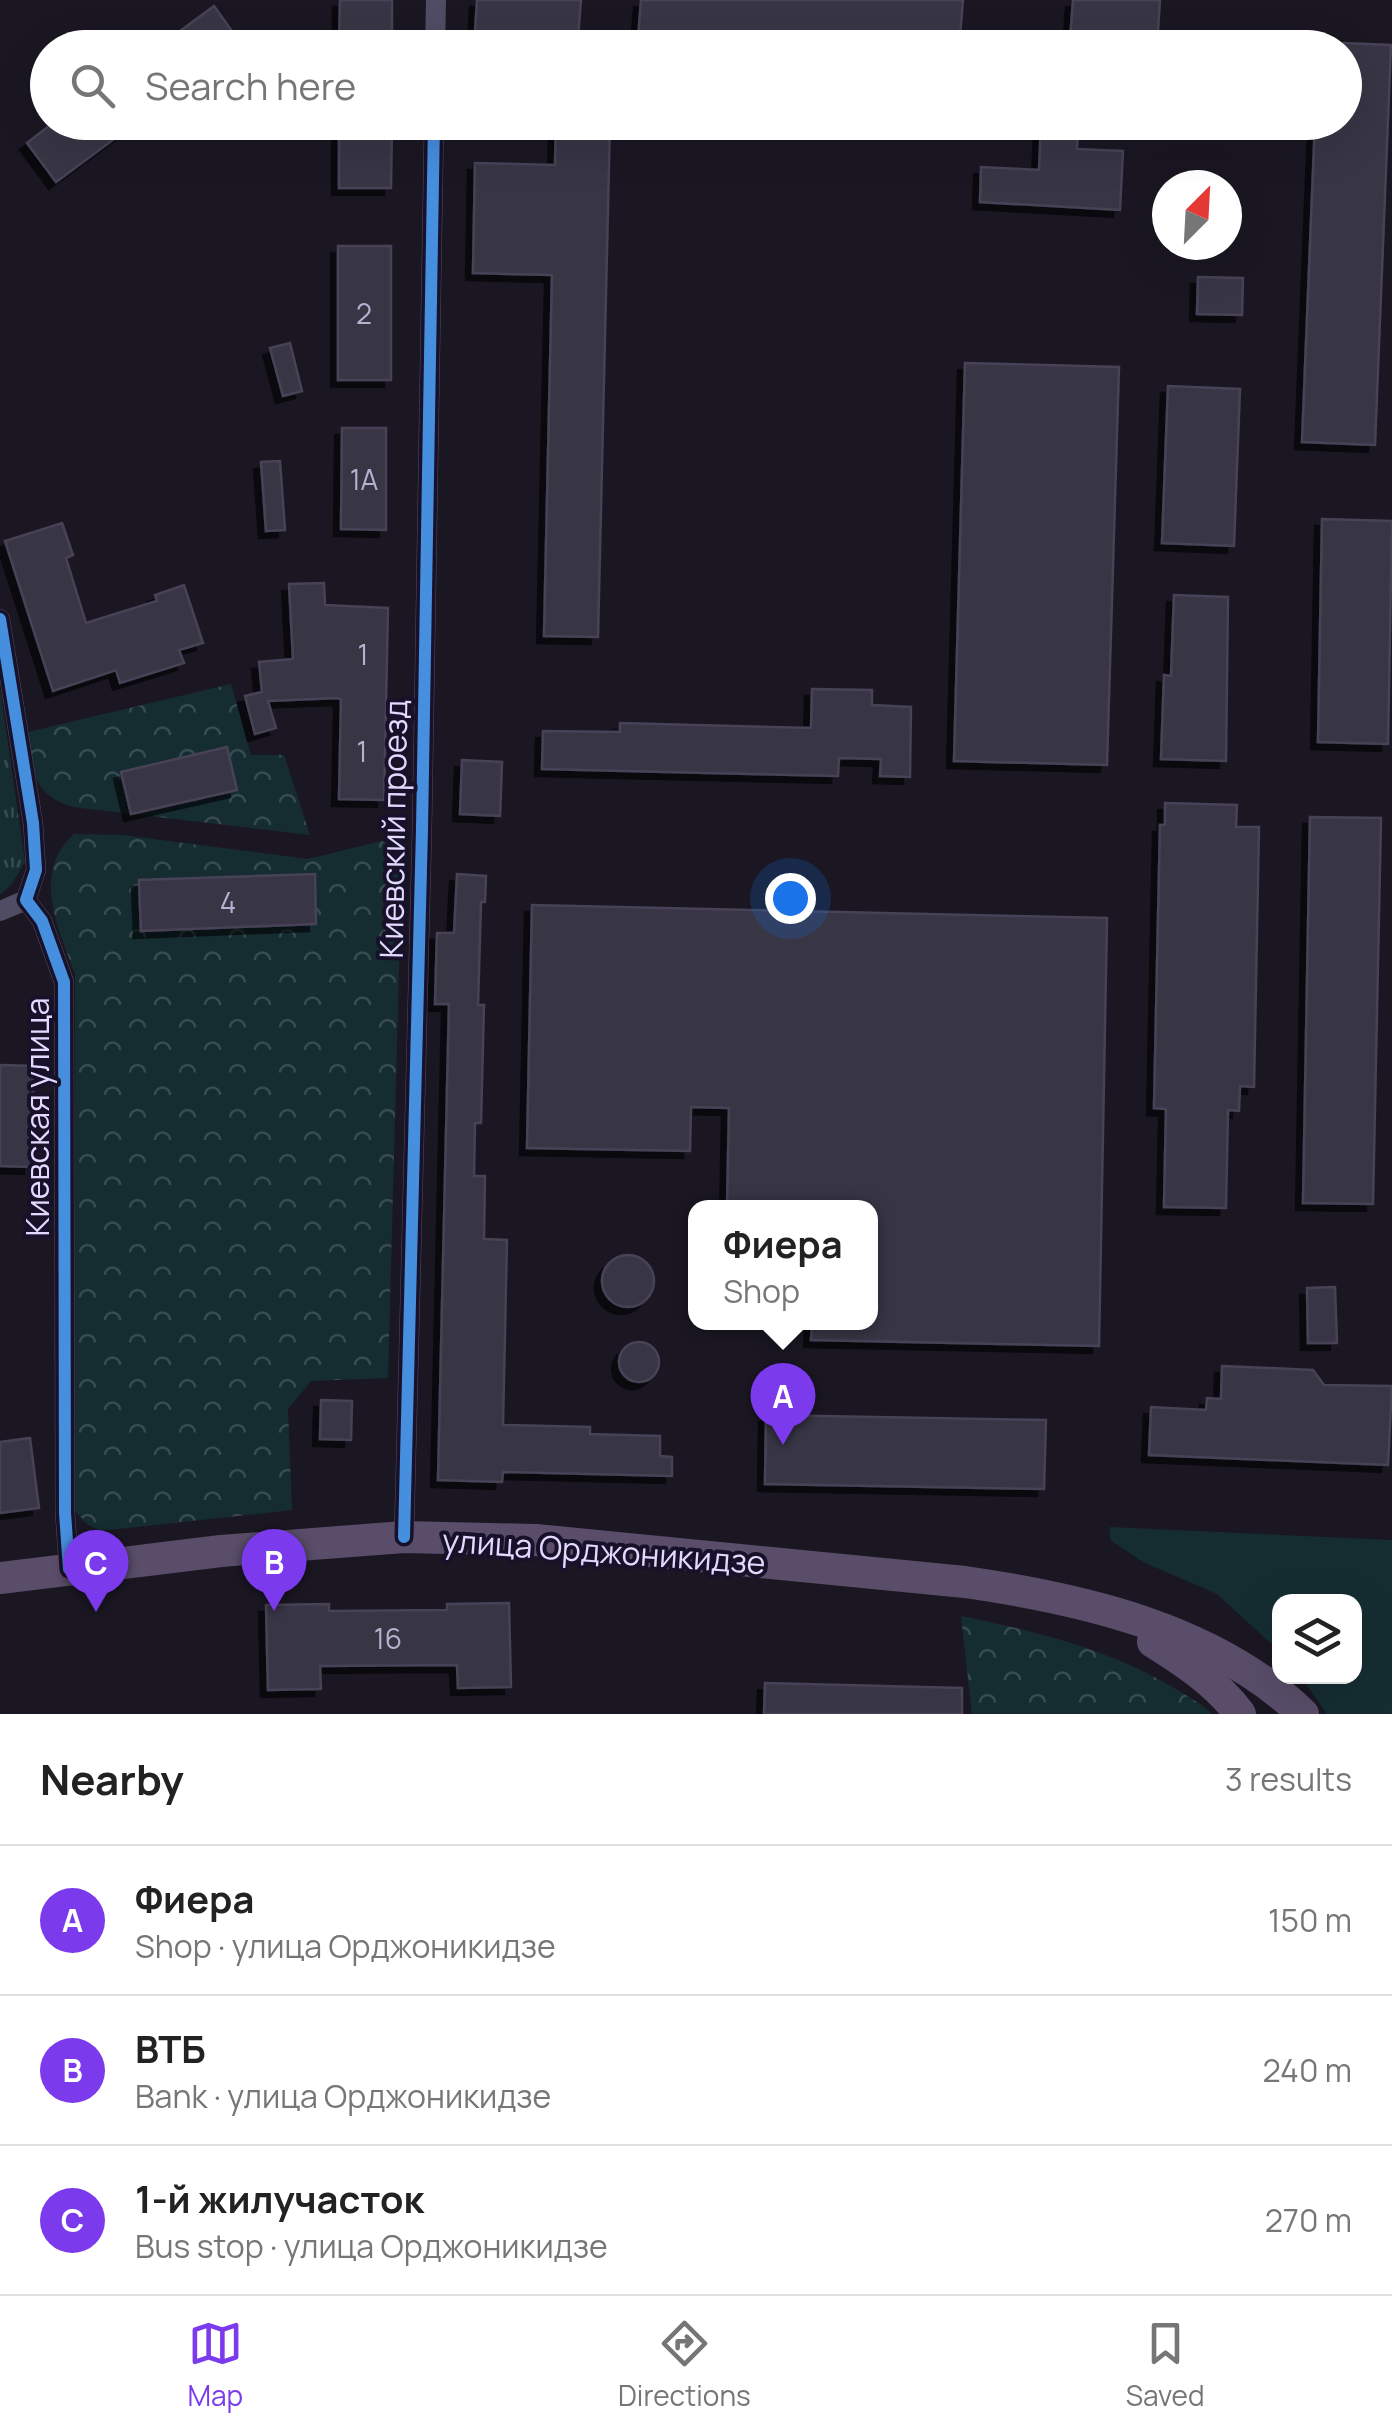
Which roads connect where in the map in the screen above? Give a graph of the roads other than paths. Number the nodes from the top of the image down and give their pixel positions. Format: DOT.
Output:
graph roads {
  1 [pos="436,0"];
  2 [pos="436,30"];
  3 [pos="434,140"];
  4 [pos="0,619"];
  5 [pos="26,900"];
  6 [pos="0,911"];
  7 [pos="404,1536"];
  8 [pos="69,1568"];
  9 [pos="0,1578"];
  10 [pos="1088,1606"];
  11 [pos="1240,1714"];
  12 [pos="1303,1714"];
  1 -- 2 [label="street"];
  3 -- 7 [label="street, Киевский проезд"];
  4 -- 5 [label="street"];
  5 -- 6 [label="street"];
  5 -- 8 [label="street, Киевская улица"];
  7 -- 8 [label="main road, улица Орджоникидзе"];
  7 -- 10 [label="main road, улица Орджоникидзе"];
  8 -- 9 [label="main road, улица Орджоникидзе"];
  10 -- 11 [label="main road, улица Орджоникидзе"];
  10 -- 12 [label="main road, улица Орджоникидзе"];
}
